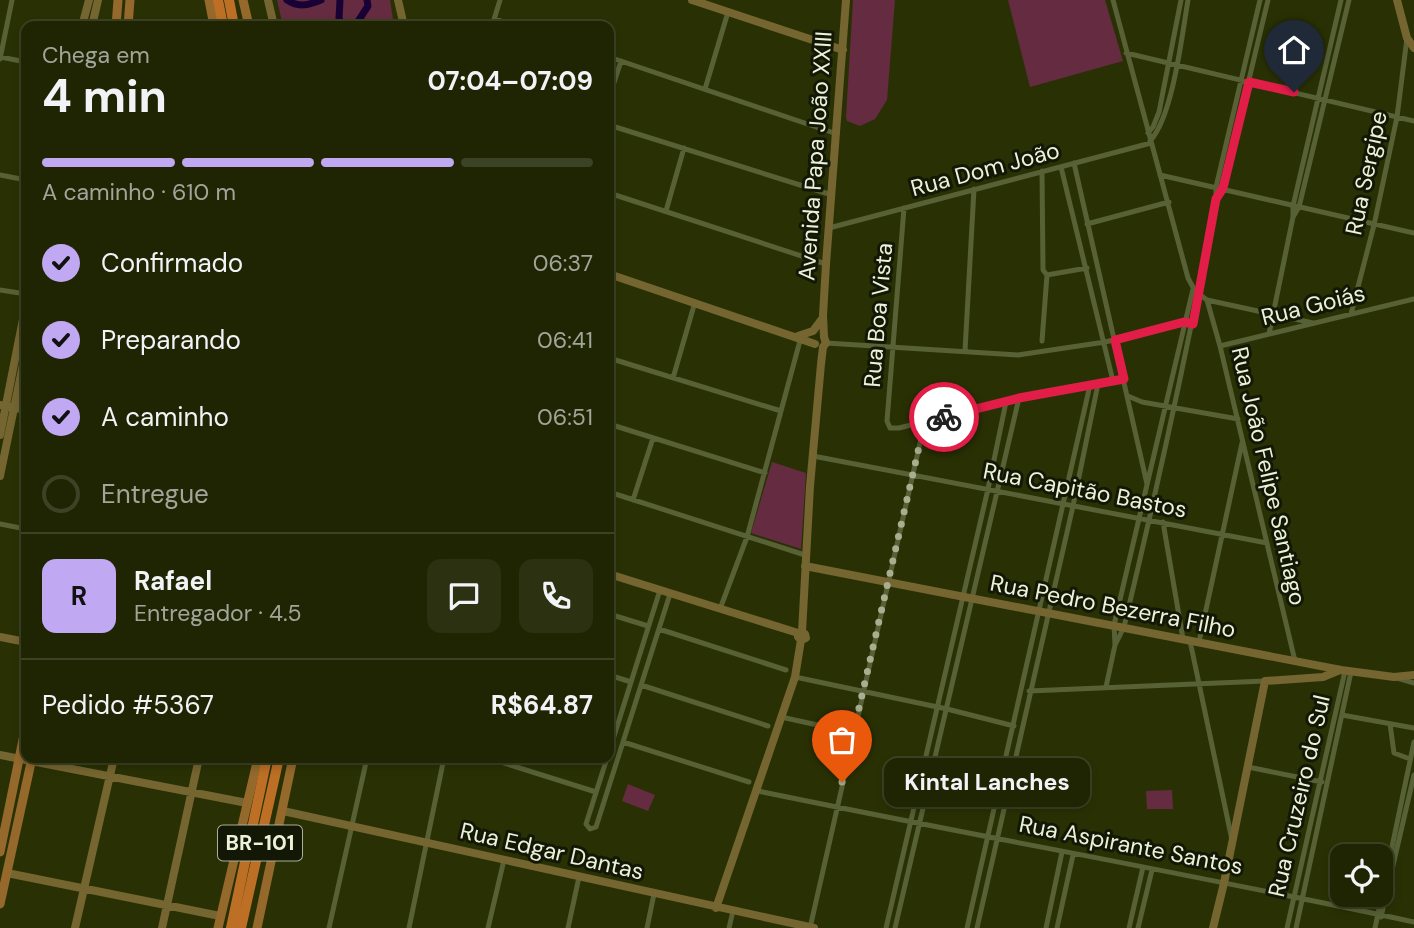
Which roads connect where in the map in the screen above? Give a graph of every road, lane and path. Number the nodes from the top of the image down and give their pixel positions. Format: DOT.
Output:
graph roads {
  1 [pos="12,0"];
  2 [pos="89,0"];
  3 [pos="98,0"];
  4 [pos="118,0"];
  5 [pos="130,0"];
  6 [pos="209,0"];
  7 [pos="218,0"];
  8 [pos="229,0"];
  9 [pos="243,0"];
  10 [pos="268,0"];
  11 [pos="398,0"];
  12 [pos="500,0"];
  13 [pos="692,0"];
  14 [pos="846,0"];
  15 [pos="1113,0"];
  16 [pos="1181,0"];
  17 [pos="1188,0"];
  18 [pos="1260,0"];
  19 [pos="1268,0"];
  20 [pos="1341,0"];
  21 [pos="1349,0"];
  22 [pos="1397,0"];
  23 [pos="728,11"];
  24 [pos="494,19"];
  25 [pos="83,21"];
  26 [pos="93,21"];
  27 [pos="116,21"];
  28 [pos="128,21"];
  29 [pos="213,21"];
  30 [pos="222,21"];
  31 [pos="233,21"];
  32 [pos="248,21"];
  33 [pos="273,21"];
  34 [pos="403,21"];
  35 [pos="501,21"];
  36 [pos="1409,34"];
  37 [pos="1414,48"];
  38 [pos="843,50"];
  39 [pos="1126,53"];
  40 [pos="0,58"];
  41 [pos="614,59"];
  42 [pos="21,61"];
  43 [pos="621,61"];
  44 [pos="1173,63"];
  45 [pos="1245,81"];
  46 [pos="614,83"];
  47 [pos="705,89"];
  48 [pos="1320,98"];
  49 [pos="1396,117"];
  50 [pos="1414,121"];
  51 [pos="614,127"];
  52 [pos="1148,133"];
  53 [pos="837,134"];
  54 [pos="1151,142"];
  55 [pos="684,148"];
  56 [pos="1074,163"];
  57 [pos="1061,167"];
  58 [pos="1042,171"];
  59 [pos="0,175"];
  60 [pos="1160,175"];
  61 [pos="21,179"];
  62 [pos="1219,188"];
  63 [pos="974,189"];
  64 [pos="614,195"];
  65 [pos="832,195"];
  66 [pos="1168,202"];
  67 [pos="1296,206"];
  68 [pos="904,208"];
  69 [pos="666,211"];
  70 [pos="1087,224"];
  71 [pos="1374,225"];
  72 [pos="829,228"];
  73 [pos="1414,233"];
  74 [pos="826,264"];
  75 [pos="1087,268"];
  76 [pos="1047,275"];
  77 [pos="614,276"];
  78 [pos="1201,278"];
  79 [pos="1193,289"];
  80 [pos="0,290"];
  81 [pos="21,293"];
  82 [pos="1199,295"];
  83 [pos="1414,299"];
  84 [pos="1208,300"];
  85 [pos="695,302"];
  86 [pos="1272,314"];
  87 [pos="1351,314"];
  88 [pos="823,317"];
  89 [pos="1184,322"];
  90 [pos="1313,323"];
  91 [pos="1193,324"];
  92 [pos="21,331"];
  93 [pos="1269,334"];
  94 [pos="799,337"];
  95 [pos="1115,340"];
  96 [pos="1042,341"];
  97 [pos="820,342"];
  98 [pos="1105,342"];
  99 [pos="1220,346"];
  100 [pos="893,347"];
  101 [pos="965,351"];
  102 [pos="614,360"];
  103 [pos="21,365"];
  104 [pos="673,378"];
  105 [pos="1124,379"];
  106 [pos="1113,381"];
  107 [pos="1098,384"];
  108 [pos="1090,385"];
  109 [pos="1128,396"];
  110 [pos="1019,398"];
  111 [pos="1006,402"];
  112 [pos="7,406"];
  113 [pos="1166,406"];
  114 [pos="1175,408"];
  115 [pos="781,411"];
  116 [pos="1238,419"];
  117 [pos="925,421"];
  118 [pos="614,426"];
  119 [pos="0,435"];
  120 [pos="1079,436"];
  121 [pos="653,438"];
  122 [pos="1087,438"];
  123 [pos="1242,440"];
  124 [pos="813,456"];
  125 [pos="765,473"];
  126 [pos="912,475"];
  127 [pos="0,476"];
  128 [pos="1148,487"];
  129 [pos="988,489"];
  130 [pos="998,491"];
  131 [pos="614,494"];
  132 [pos="633,500"];
  133 [pos="1063,504"];
  134 [pos="1073,506"];
  135 [pos="1141,518"];
  136 [pos="1149,519"];
  137 [pos="1163,522"];
  138 [pos="0,524"];
  139 [pos="21,528"];
  140 [pos="1222,534"];
  141 [pos="747,537"];
  142 [pos="1267,543"];
  143 [pos="805,555"];
  144 [pos="805,566"];
  145 [pos="1048,571"];
  146 [pos="1058,573"];
  147 [pos="614,576"];
  148 [pos="887,582"];
  149 [pos="660,590"];
  150 [pos="670,594"];
  151 [pos="962,597"];
  152 [pos="973,598"];
  153 [pos="720,609"];
  154 [pos="1039,611"];
  155 [pos="1049,613"];
  156 [pos="614,616"];
  157 [pos="1115,625"];
  158 [pos="648,626"];
  159 [pos="1124,627"];
  160 [pos="659,629"];
  161 [pos="800,635"];
  162 [pos="0,637"];
  163 [pos="21,641"];
  164 [pos="1191,641"];
  165 [pos="1115,645"];
  166 [pos="641,648"];
  167 [pos="652,652"];
  168 [pos="1295,661"];
  169 [pos="786,670"];
  170 [pos="1346,671"];
  171 [pos="1414,676"];
  172 [pos="614,677"];
  173 [pos="795,677"];
  174 [pos="1394,677"];
  175 [pos="1265,681"];
  176 [pos="631,682"];
  177 [pos="1414,683"];
  178 [pos="641,685"];
  179 [pos="1200,685"];
  180 [pos="1106,687"];
  181 [pos="1022,691"];
  182 [pos="1031,691"];
  183 [pos="863,692"];
  184 [pos="624,705"];
  185 [pos="936,706"];
  186 [pos="634,708"];
  187 [pos="947,709"];
  188 [pos="1336,714"];
  189 [pos="1343,715"];
  190 [pos="781,717"];
  191 [pos="1390,724"];
  192 [pos="768,726"];
  193 [pos="1014,726"];
  194 [pos="1023,728"];
  195 [pos="1414,728"];
  196 [pos="614,730"];
  197 [pos="854,733"];
  198 [pos="623,742"];
  199 [pos="1414,742"];
  200 [pos="21,749"];
  201 [pos="0,755"];
  202 [pos="19,759"];
  203 [pos="1410,759"];
  204 [pos="31,763"];
  205 [pos="51,763"];
  206 [pos="113,763"];
  207 [pos="198,763"];
  208 [pos="257,763"];
  209 [pos="266,763"];
  210 [pos="278,763"];
  211 [pos="292,763"];
  212 [pos="366,763"];
  213 [pos="443,763"];
  214 [pos="504,763"];
  215 [pos="606,763"];
  216 [pos="616,763"];
  217 [pos="1248,767"];
  218 [pos="1414,775"];
  219 [pos="111,776"];
  220 [pos="749,782"];
  221 [pos="1320,782"];
  222 [pos="1328,784"];
  223 [pos="758,791"];
  224 [pos="192,792"];
  225 [pos="596,792"];
  226 [pos="247,803"];
  227 [pos="1407,806"];
  228 [pos="836,807"];
  229 [pos="282,811"];
  230 [pos="589,814"];
  231 [pos="599,817"];
  232 [pos="911,821"];
  233 [pos="919,822"];
  234 [pos="351,825"];
  235 [pos="987,837"];
  236 [pos="998,839"];
  237 [pos="1232,842"];
  238 [pos="426,843"];
  239 [pos="0,852"];
  240 [pos="1062,852"];
  241 [pos="1073,855"];
  242 [pos="504,860"];
  243 [pos="1143,867"];
  244 [pos="1152,870"];
  245 [pos="6,873"];
  246 [pos="579,877"];
  247 [pos="1224,883"];
  248 [pos="85,888"];
  249 [pos="654,894"];
  250 [pos="1295,896"];
  251 [pos="1303,898"];
  252 [pos="0,904"];
  253 [pos="167,905"];
  254 [pos="716,908"];
  255 [pos="733,911"];
  256 [pos="1380,915"];
  257 [pos="220,916"];
  258 [pos="1414,922"];
  259 [pos="1288,926"];
  260 [pos="1296,927"];
  261 [pos="1375,927"];
  262 [pos="75,928"];
  263 [pos="162,928"];
  264 [pos="218,928"];
  265 [pos="231,928"];
  266 [pos="241,928"];
  267 [pos="259,928"];
  268 [pos="329,928"];
  269 [pos="409,928"];
  270 [pos="488,928"];
  271 [pos="568,928"];
  272 [pos="647,928"];
  273 [pos="729,928"];
  274 [pos="811,928"];
  275 [pos="886,928"];
  276 [pos="895,928"];
  277 [pos="967,928"];
  278 [pos="977,928"];
  279 [pos="1046,928"];
  280 [pos="1057,928"];
  281 [pos="1129,928"];
  282 [pos="1138,928"];
  283 [pos="1213,928"];
  1 -- 40 [label="street"];
  2 -- 25 [label="main road"];
  3 -- 26 [label="main road"];
  4 -- 27 [label="main road"];
  5 -- 28 [label="main road"];
  6 -- 29 [label="main road"];
  7 -- 30 [label="highway"];
  8 -- 31 [label="highway"];
  9 -- 32 [label="main road"];
  10 -- 33 [label="main road"];
  11 -- 34 [label="main road"];
  12 -- 24 [label="street"];
  13 -- 23 [label="main road"];
  14 -- 38 [label="main road, Avenida Papa João XXIII"];
  15 -- 39 [label="street"];
  16 -- 44 [label="street"];
  17 -- 44 [label="street"];
  18 -- 45 [label="street"];
  19 -- 45 [label="street"];
  20 -- 48 [label="street"];
  21 -- 48 [label="street"];
  22 -- 36 [label="main road"];
  23 -- 38 [label="main road"];
  23 -- 47 [label="street"];
  24 -- 35 [label="street"];
  36 -- 37 [label="main road"];
  36 -- 49 [label="street, Rua Sergipe"];
  38 -- 53 [label="main road, Avenida Papa João XXIII"];
  39 -- 44 [label="street"];
  39 -- 52 [label="street"];
  40 -- 42 [label="street"];
  41 -- 43 [label="street"];
  43 -- 46 [label="street"];
  43 -- 47 [label="street"];
  44 -- 45 [label="street"];
  44 -- 52 [label="street"];
  44 -- 54 [label="street"];
  45 -- 48 [label="street"];
  45 -- 62 [label="street"];
  47 -- 53 [label="street"];
  48 -- 49 [label="street"];
  48 -- 67 [label="street"];
  49 -- 50 [label="street"];
  49 -- 71 [label="street, Rua Sergipe"];
  51 -- 55 [label="street"];
  52 -- 54 [label="street"];
  53 -- 65 [label="main road, Avenida Papa João XXIII"];
  54 -- 56 [label="street, Rua Dom João"];
  54 -- 60 [label="street"];
  55 -- 65 [label="street"];
  55 -- 69 [label="street"];
  56 -- 57 [label="street, Rua Dom João"];
  56 -- 70 [label="street"];
  57 -- 58 [label="street, Rua Dom João"];
  57 -- 75 [label="street"];
  58 -- 63 [label="street, Rua Dom João"];
  58 -- 76 [label="street"];
  59 -- 61 [label="street"];
  60 -- 62 [label="street"];
  60 -- 66 [label="street"];
  62 -- 67 [label="street"];
  62 -- 78 [label="street"];
  63 -- 68 [label="street, Rua Dom João"];
  63 -- 101 [label="street"];
  64 -- 69 [label="street"];
  65 -- 72 [label="main road, Avenida Papa João XXIII"];
  66 -- 70 [label="street"];
  66 -- 79 [label="street"];
  67 -- 71 [label="street"];
  67 -- 86 [label="street"];
  68 -- 72 [label="street, Rua Dom João"];
  68 -- 100 [label="street, Rua Boa Vista"];
  69 -- 74 [label="street"];
  70 -- 95 [label="street"];
  71 -- 73 [label="street"];
  71 -- 87 [label="street, Rua Sergipe"];
  72 -- 74 [label="main road, Avenida Papa João XXIII"];
  74 -- 88 [label="main road, Avenida Papa João XXIII"];
  75 -- 76 [label="street"];
  75 -- 98 [label="street"];
  76 -- 96 [label="street"];
  77 -- 85 [label="main road"];
  78 -- 79 [label="street"];
  78 -- 82 [label="street"];
  79 -- 82 [label="street"];
  79 -- 89 [label="street"];
  80 -- 81 [label="street"];
  82 -- 84 [label="street"];
  82 -- 91 [label="street"];
  83 -- 87 [label="street, Rua Goiás"];
  84 -- 86 [label="street"];
  84 -- 99 [label="street, Rua João Felipe Santiago"];
  85 -- 94 [label="main road"];
  85 -- 104 [label="street"];
  86 -- 90 [label="street"];
  86 -- 93 [label="street"];
  87 -- 90 [label="street, Rua Goiás"];
  88 -- 94 [label="main road"];
  88 -- 97 [label="main road, Avenida Papa João XXIII"];
  89 -- 91 [label="street"];
  89 -- 95 [label="street"];
  89 -- 113 [label="street"];
  90 -- 93 [label="street, Rua Goiás"];
  91 -- 114 [label="street"];
  92 -- 112 [label="main road"];
  93 -- 99 [label="street, Rua Goiás"];
  94 -- 97 [label="main road"];
  94 -- 115 [label="street"];
  95 -- 98 [label="street"];
  95 -- 105 [label="street"];
  97 -- 100 [label="street"];
  97 -- 124 [label="main road, Avenida Papa João XXIII"];
  98 -- 101 [label="street"];
  98 -- 106 [label="street"];
  99 -- 116 [label="street, Rua João Felipe Santiago"];
  100 -- 101 [label="street"];
  100 -- 117 [label="street, Rua Boa Vista"];
  102 -- 104 [label="street"];
  103 -- 112 [label="main road"];
  104 -- 115 [label="street"];
  105 -- 106 [label="street"];
  105 -- 109 [label="street"];
  106 -- 107 [label="street"];
  107 -- 108 [label="street"];
  107 -- 122 [label="street"];
  108 -- 110 [label="street"];
  108 -- 120 [label="street"];
  109 -- 113 [label="street"];
  109 -- 128 [label="street"];
  110 -- 111 [label="street"];
  110 -- 130 [label="street"];
  111 -- 117 [label="street"];
  111 -- 129 [label="street"];
  112 -- 119 [label="main road"];
  112 -- 127 [label="main road"];
  113 -- 114 [label="street"];
  113 -- 128 [label="street"];
  114 -- 116 [label="street"];
  114 -- 136 [label="street"];
  115 -- 125 [label="street"];
  116 -- 123 [label="street, Rua João Felipe Santiago"];
  117 -- 126 [label="street"];
  118 -- 121 [label="street"];
  120 -- 122 [label="street"];
  120 -- 133 [label="street"];
  121 -- 125 [label="street"];
  121 -- 132 [label="street"];
  122 -- 134 [label="street"];
  123 -- 140 [label="street"];
  123 -- 142 [label="street, Rua João Felipe Santiago"];
  124 -- 126 [label="street, Rua Capitão Bastos"];
  124 -- 143 [label="main road, Avenida Papa João XXIII"];
  125 -- 141 [label="street"];
  126 -- 129 [label="street, Rua Capitão Bastos"];
  126 -- 148 [label="street"];
  128 -- 135 [label="street"];
  129 -- 130 [label="street, Rua Capitão Bastos"];
  129 -- 151 [label="street"];
  130 -- 133 [label="street, Rua Capitão Bastos"];
  130 -- 152 [label="street"];
  131 -- 132 [label="street"];
  132 -- 141 [label="street"];
  133 -- 134 [label="street, Rua Capitão Bastos"];
  133 -- 145 [label="street"];
  134 -- 135 [label="street, Rua Capitão Bastos"];
  134 -- 146 [label="street"];
  135 -- 136 [label="street, Rua Capitão Bastos"];
  135 -- 157 [label="street"];
  136 -- 137 [label="street, Rua Capitão Bastos"];
  136 -- 159 [label="street"];
  137 -- 140 [label="street, Rua Capitão Bastos"];
  137 -- 164 [label="street"];
  138 -- 139 [label="street"];
  140 -- 142 [label="street, Rua Capitão Bastos"];
  140 -- 164 [label="street"];
  141 -- 143 [label="street"];
  141 -- 153 [label="street"];
  142 -- 168 [label="street, Rua João Felipe Santiago"];
  143 -- 144 [label="main road, Avenida Papa João XXIII"];
  144 -- 148 [label="main road, Rua Pedro Bezerra Filho"];
  144 -- 161 [label="main road, Avenida Papa João XXIII"];
  145 -- 146 [label="street"];
  145 -- 154 [label="street"];
  146 -- 155 [label="street"];
  147 -- 149 [label="main road"];
  148 -- 151 [label="main road, Rua Pedro Bezerra Filho"];
  148 -- 183 [label="street"];
  149 -- 150 [label="main road"];
  149 -- 158 [label="street"];
  150 -- 153 [label="main road"];
  150 -- 160 [label="street"];
  151 -- 152 [label="main road, Rua Pedro Bezerra Filho"];
  151 -- 185 [label="street"];
  152 -- 154 [label="main road, Rua Pedro Bezerra Filho"];
  152 -- 187 [label="street"];
  153 -- 161 [label="main road"];
  154 -- 155 [label="main road, Rua Pedro Bezerra Filho"];
  154 -- 181 [label="street"];
  155 -- 157 [label="main road, Rua Pedro Bezerra Filho"];
  155 -- 182 [label="street"];
  156 -- 158 [label="street"];
  157 -- 159 [label="main road, Rua Pedro Bezerra Filho"];
  157 -- 165 [label="street"];
  158 -- 166 [label="street"];
  159 -- 164 [label="main road, Rua Pedro Bezerra Filho"];
  159 -- 165 [label="street"];
  160 -- 167 [label="street"];
  160 -- 169 [label="street"];
  161 -- 173 [label="main road, Avenida Papa João XXIII"];
  162 -- 163 [label="main road"];
  164 -- 168 [label="main road, Rua Pedro Bezerra Filho"];
  164 -- 179 [label="street"];
  165 -- 180 [label="street"];
  166 -- 167 [label="street"];
  166 -- 176 [label="street"];
  167 -- 178 [label="street"];
  168 -- 170 [label="main road, Rua Pedro Bezerra Filho"];
  170 -- 174 [label="main road, Rua Pedro Bezerra Filho"];
  170 -- 175 [label="main road"];
  170 -- 188 [label="street, Rua Cruzeiro do Sul"];
  170 -- 189 [label="street, Rua Cruzeiro do Sul"];
  171 -- 174 [label="main road"];
  172 -- 176 [label="street"];
  173 -- 183 [label="street"];
  173 -- 190 [label="main road, Avenida Papa João XXIII"];
  174 -- 177 [label="street, Rua Pedro Bezerra Filho"];
  175 -- 179 [label="street"];
  175 -- 217 [label="main road"];
  176 -- 184 [label="street"];
  178 -- 186 [label="street"];
  178 -- 192 [label="street"];
  179 -- 180 [label="street"];
  179 -- 237 [label="street"];
  180 -- 182 [label="street"];
  181 -- 182 [label="street"];
  181 -- 193 [label="street"];
  182 -- 194 [label="street"];
  183 -- 185 [label="street"];
  183 -- 197 [label="street"];
  184 -- 186 [label="street"];
  184 -- 196 [label="street"];
  185 -- 187 [label="street"];
  185 -- 232 [label="street"];
  186 -- 198 [label="street"];
  187 -- 193 [label="street"];
  187 -- 233 [label="street"];
  188 -- 189 [label="street"];
  188 -- 221 [label="street, Rua Cruzeiro do Sul"];
  189 -- 191 [label="street"];
  189 -- 222 [label="street, Rua Cruzeiro do Sul"];
  190 -- 197 [label="street"];
  190 -- 223 [label="main road, Avenida Papa João XXIII"];
  191 -- 195 [label="street"];
  191 -- 203 [label="street"];
  193 -- 194 [label="street"];
  193 -- 235 [label="street"];
  194 -- 236 [label="street"];
  197 -- 228 [label="street"];
  198 -- 216 [label="street"];
  198 -- 220 [label="street"];
  199 -- 203 [label="street"];
  200 -- 202 [label="main road"];
  201 -- 202 [label="main road"];
  202 -- 239 [label="main road"];
  203 -- 227 [label="street"];
  204 -- 245 [label="main road"];
  205 -- 219 [label="main road"];
  206 -- 219 [label="main road"];
  207 -- 224 [label="main road"];
  208 -- 226 [label="main road"];
  209 -- 265 [label="highway, BR-101"];
  210 -- 266 [label="highway, BR-101"];
  211 -- 229 [label="main road"];
  212 -- 234 [label="street"];
  213 -- 238 [label="street"];
  214 -- 225 [label="street"];
  215 -- 225 [label="street"];
  216 -- 231 [label="street"];
  217 -- 221 [label="street"];
  217 -- 237 [label="main road"];
  218 -- 227 [label="street"];
  219 -- 224 [label="main road"];
  219 -- 248 [label="main road"];
  221 -- 222 [label="street"];
  221 -- 250 [label="street, Rua Cruzeiro do Sul"];
  222 -- 251 [label="street, Rua Cruzeiro do Sul"];
  223 -- 228 [label="street, Rua Aspirante Santos"];
  223 -- 254 [label="main road, Avenida Papa João XXIII"];
  224 -- 226 [label="main road"];
  224 -- 253 [label="main road"];
  225 -- 230 [label="street"];
  226 -- 257 [label="main road"];
  227 -- 256 [label="street"];
  228 -- 232 [label="street, Rua Aspirante Santos"];
  228 -- 274 [label="street"];
  229 -- 234 [label="main road, Rua Edgar Dantas"];
  229 -- 267 [label="main road"];
  230 -- 231 [label="street"];
  230 -- 231 [label="street"];
  232 -- 233 [label="street, Rua Aspirante Santos"];
  232 -- 275 [label="street"];
  233 -- 235 [label="street, Rua Aspirante Santos"];
  233 -- 276 [label="street"];
  234 -- 238 [label="main road, Rua Edgar Dantas"];
  234 -- 268 [label="street"];
  235 -- 236 [label="street, Rua Aspirante Santos"];
  235 -- 277 [label="street"];
  236 -- 240 [label="street, Rua Aspirante Santos"];
  236 -- 278 [label="street"];
  237 -- 247 [label="main road"];
  238 -- 242 [label="main road, Rua Edgar Dantas"];
  238 -- 269 [label="street"];
  240 -- 241 [label="street, Rua Aspirante Santos"];
  240 -- 279 [label="street"];
  241 -- 243 [label="street, Rua Aspirante Santos"];
  241 -- 280 [label="street"];
  242 -- 246 [label="main road, Rua Edgar Dantas"];
  242 -- 270 [label="street"];
  243 -- 244 [label="street, Rua Aspirante Santos"];
  243 -- 281 [label="street"];
  244 -- 247 [label="street, Rua Aspirante Santos"];
  244 -- 282 [label="street"];
  245 -- 248 [label="main road"];
  245 -- 252 [label="main road"];
  246 -- 249 [label="main road, Rua Edgar Dantas"];
  246 -- 271 [label="street"];
  247 -- 250 [label="street, Rua Aspirante Santos"];
  247 -- 283 [label="main road"];
  248 -- 253 [label="main road"];
  248 -- 262 [label="main road"];
  249 -- 254 [label="main road, Rua Edgar Dantas"];
  249 -- 272 [label="street"];
  250 -- 251 [label="street, Rua Aspirante Santos"];
  250 -- 259 [label="street, Rua Cruzeiro do Sul"];
  251 -- 256 [label="street, Rua Aspirante Santos"];
  251 -- 260 [label="street, Rua Cruzeiro do Sul"];
  253 -- 257 [label="main road"];
  253 -- 263 [label="main road"];
  254 -- 255 [label="main road, Rua Edgar Dantas"];
  255 -- 273 [label="street"];
  255 -- 274 [label="main road, Rua Edgar Dantas"];
  256 -- 258 [label="street, Rua Aspirante Santos"];
  256 -- 261 [label="street"];
  257 -- 264 [label="main road"];
  259 -- 260 [label="street"];
}
